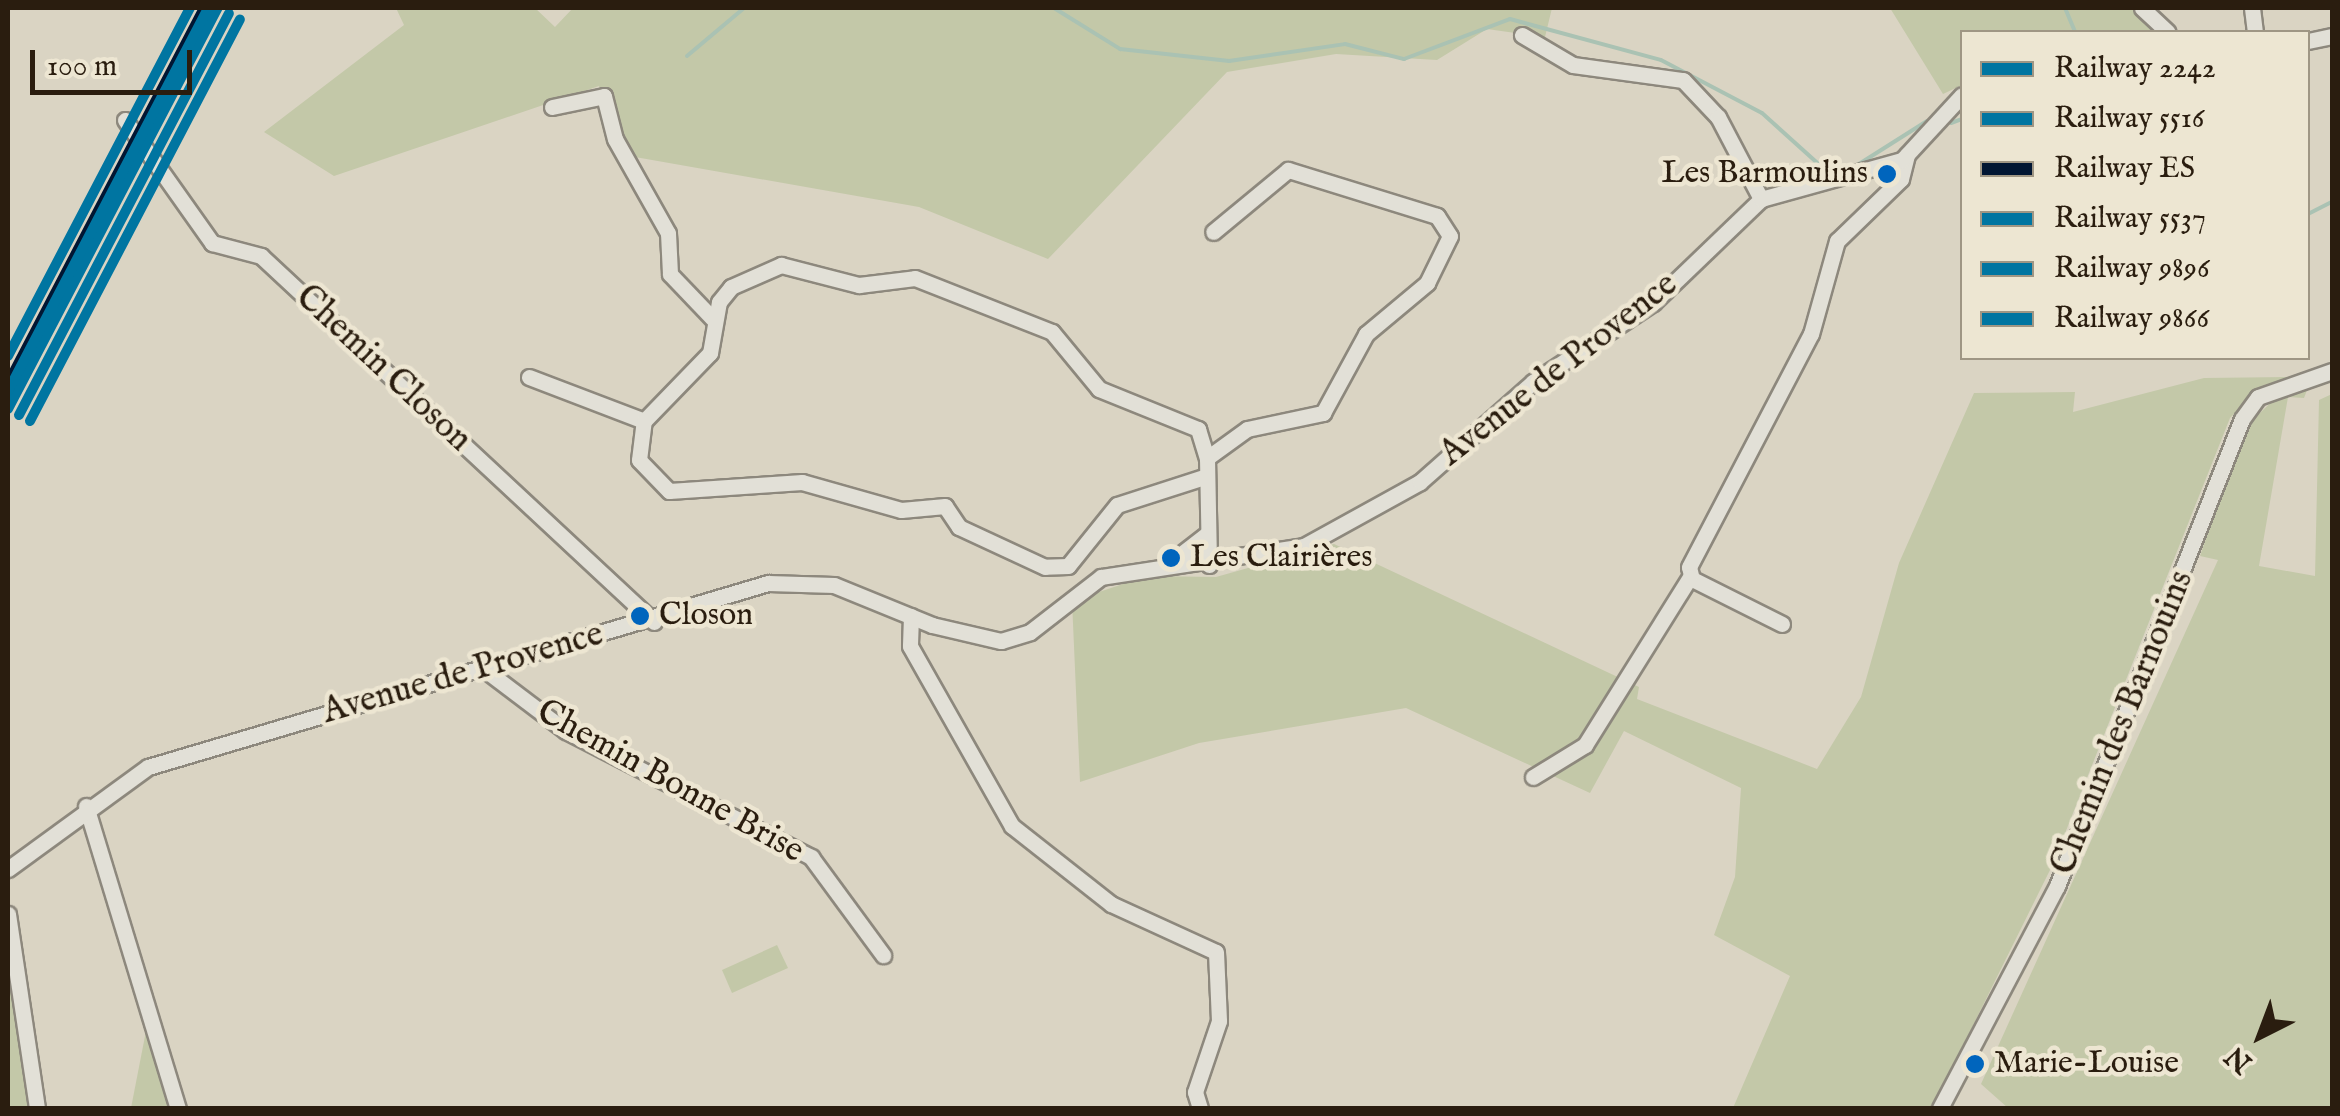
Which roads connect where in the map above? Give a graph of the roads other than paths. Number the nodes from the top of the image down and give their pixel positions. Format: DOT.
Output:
graph roads {
  1 [pos="2142,8"];
  2 [pos="2166,30"];
  3 [pos="1522,35"];
  4 [pos="1960,97"];
  5 [pos="552,106"];
  6 [pos="125,120"];
  7 [pos="1907,156"];
  8 [pos="1761,199"];
  9 [pos="1213,232"];
  10 [pos="713,319"];
  11 [pos="2331,370"];
  12 [pos="529,377"];
  13 [pos="644,420"];
  14 [pos="1207,458"];
  15 [pos="1204,476"];
  16 [pos="1208,530"];
  17 [pos="1242,561"];
  18 [pos="1209,565"];
  19 [pos="1162,568"];
  20 [pos="1690,577"];
  21 [pos="911,616"];
  22 [pos="654,622"];
  23 [pos="1782,624"];
  24 [pos="480,666"];
  25 [pos="1532,777"];
  26 [pos="86,806"];
  27 [pos="8,869"];
  28 [pos="8,914"];
  29 [pos="884,955"];
  30 [pos="37,1108"];
  31 [pos="178,1108"];
  32 [pos="1200,1108"];
  33 [pos="1940,1108"];
  1 -- 2 [label="street"];
  3 -- 8 [label="street"];
  4 -- 7 [label="street"];
  5 -- 10 [label="street"];
  6 -- 22 [label="street, Chemin Closon"];
  7 -- 8 [label="street, Avenue de Provence"];
  7 -- 20 [label="street"];
  8 -- 17 [label="street, Avenue de Provence"];
  9 -- 14 [label="street"];
  10 -- 13 [label="street"];
  10 -- 14 [label="street"];
  11 -- 33 [label="street, Chemin des Barnouins"];
  12 -- 13 [label="street"];
  13 -- 15 [label="street"];
  14 -- 15 [label="street"];
  15 -- 16 [label="street"];
  16 -- 17 [label="street"];
  16 -- 18 [label="street"];
  16 -- 19 [label="street"];
  17 -- 18 [label="street, Avenue de Provence"];
  18 -- 19 [label="street, Avenue de Provence"];
  19 -- 21 [label="street, Avenue de Provence"];
  20 -- 23 [label="street"];
  20 -- 25 [label="street"];
  21 -- 22 [label="street, Avenue de Provence"];
  21 -- 32 [label="street"];
  22 -- 24 [label="street, Avenue de Provence"];
  24 -- 26 [label="street, Avenue de Provence"];
  24 -- 29 [label="street, Chemin Bonne Brise"];
  26 -- 27 [label="street, Avenue de Provence"];
  26 -- 31 [label="street"];
  28 -- 30 [label="street"];
}
